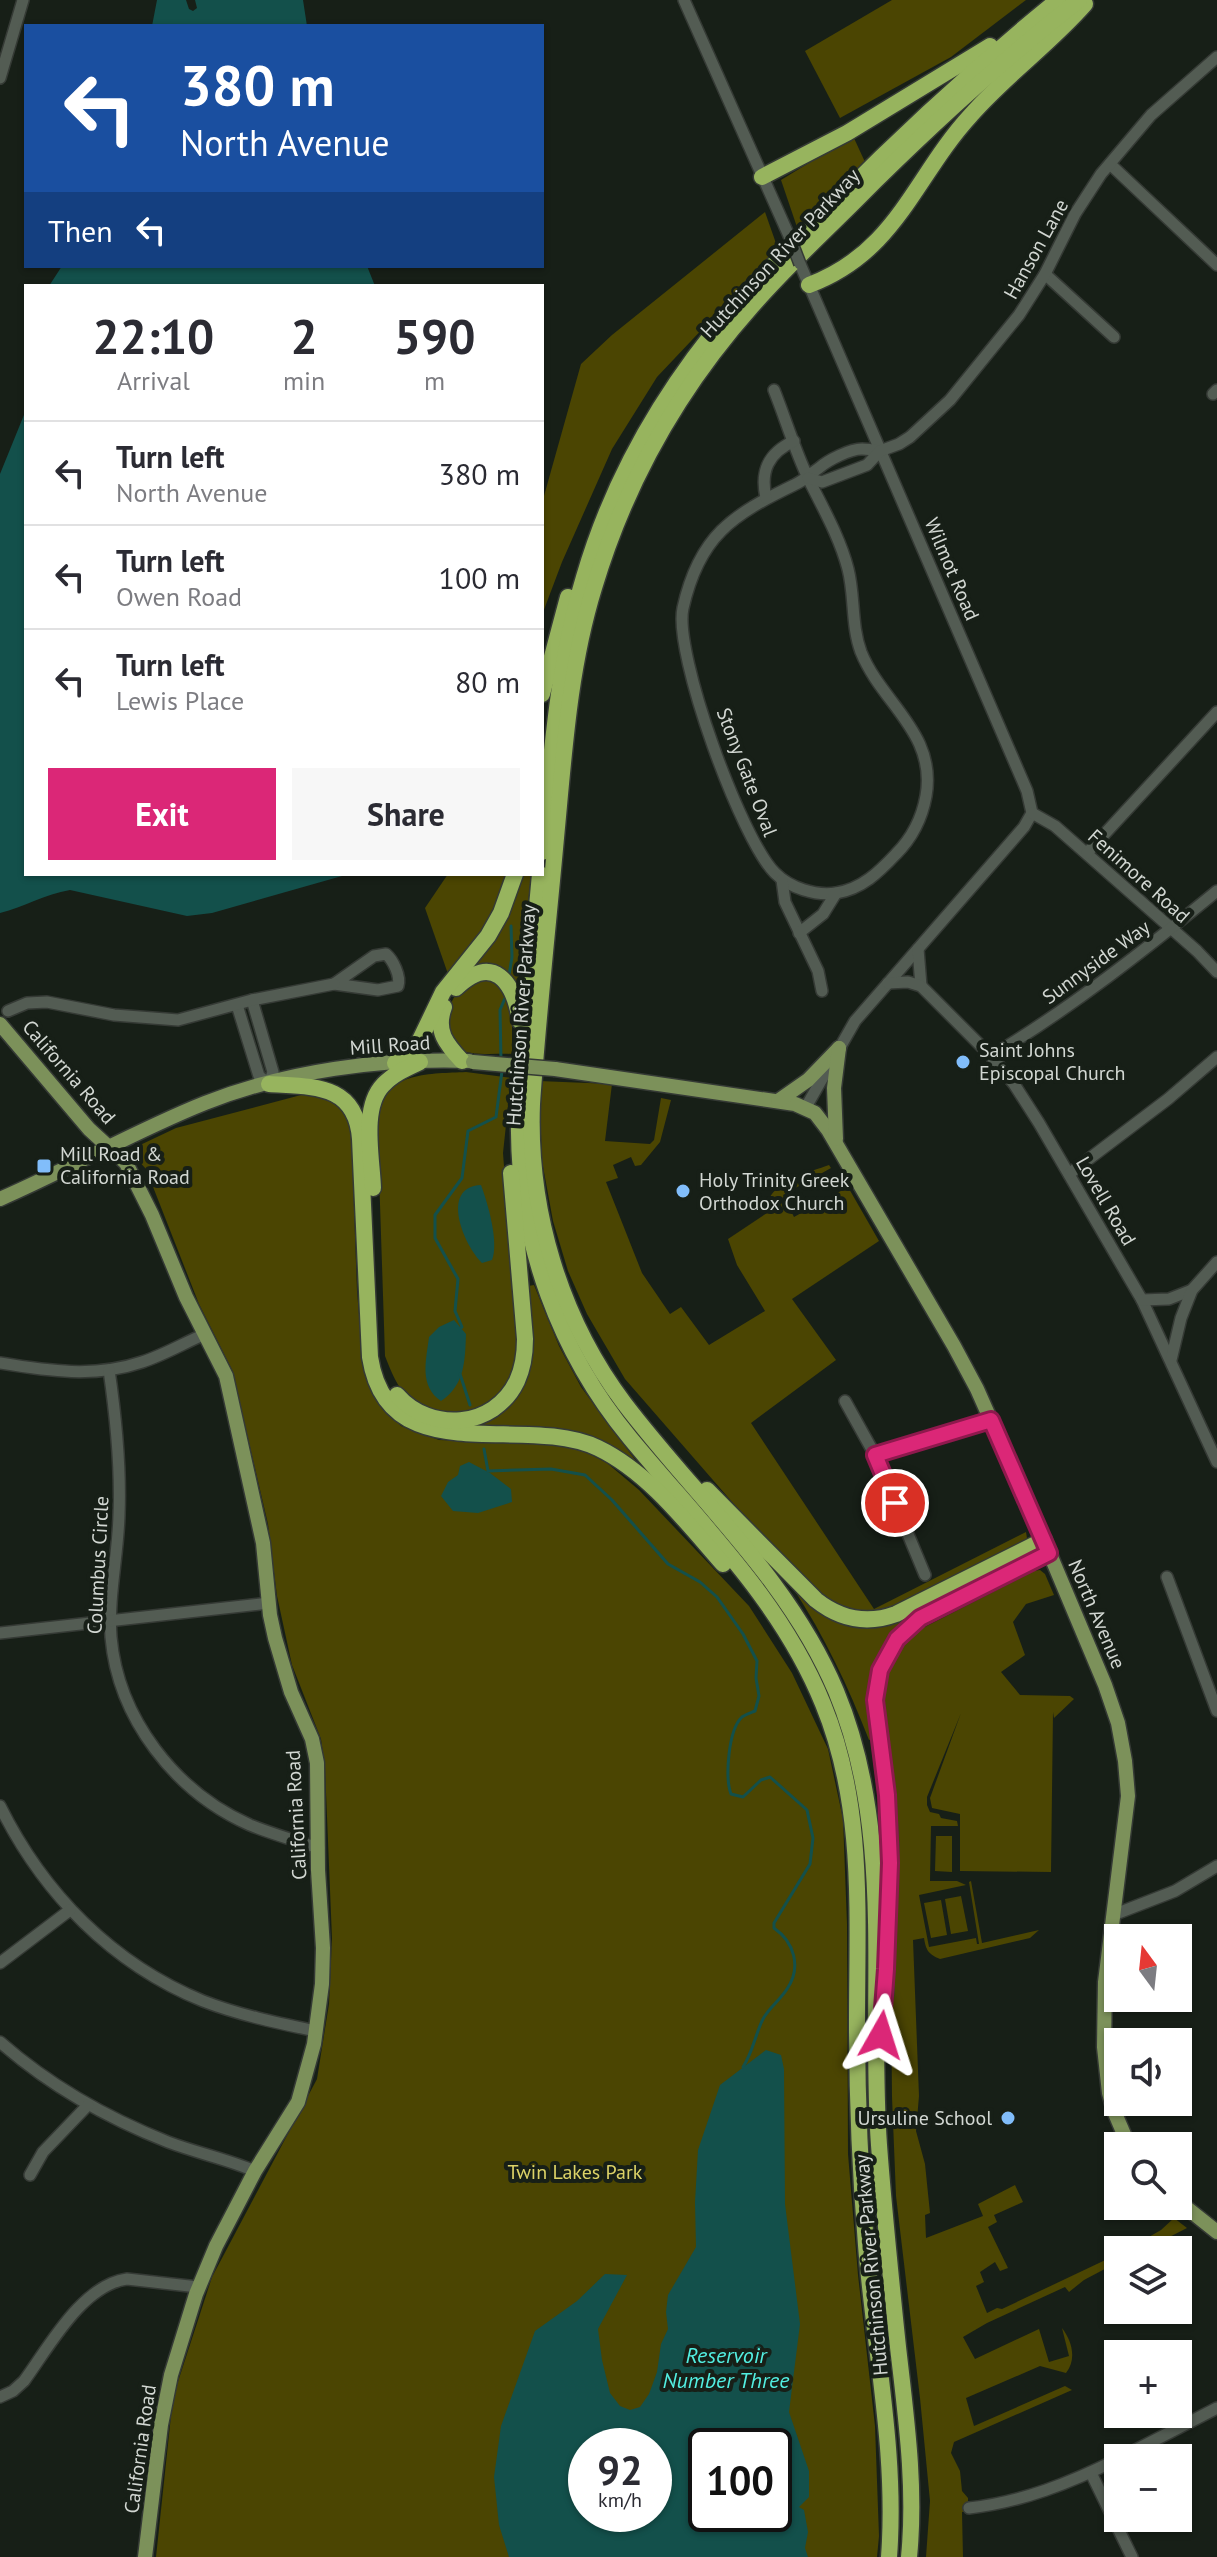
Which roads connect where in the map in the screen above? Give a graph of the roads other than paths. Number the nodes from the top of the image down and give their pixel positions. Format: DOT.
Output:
graph roads {
  1 [pos="23,0"];
  2 [pos="684,0"];
  3 [pos="1058,0"];
  4 [pos="1079,0"];
  5 [pos="1089,0"];
  6 [pos="1036,18"];
  7 [pos="1217,57"];
  8 [pos="0,78"];
  9 [pos="1110,164"];
  10 [pos="762,177"];
  11 [pos="1217,265"];
  12 [pos="1045,274"];
  13 [pos="809,285"];
  14 [pos="1114,337"];
  15 [pos="774,390"];
  16 [pos="794,441"];
  17 [pos="880,451"];
  18 [pos="808,478"];
  19 [pos="766,498"];
  20 [pos="610,505"];
  21 [pos="544,686"];
  22 [pos="1217,712"];
  23 [pos="1032,813"];
  24 [pos="544,831"];
  25 [pos="1087,853"];
  26 [pos="514,876"];
  27 [pos="540,876"];
  28 [pos="782,880"];
  29 [pos="1217,891"];
  30 [pos="836,893"];
  31 [pos="1171,929"];
  32 [pos="799,933"];
  33 [pos="918,948"];
  34 [pos="1217,972"];
  35 [pos="888,983"];
  36 [pos="334,984"];
  37 [pos="921,986"];
  38 [pos="822,991"];
  39 [pos="252,1000"];
  40 [pos="237,1005"];
  41 [pos="4,1017"];
  42 [pos="263,1038"];
  43 [pos="249,1042"];
  44 [pos="839,1048"];
  45 [pos="524,1049"];
  46 [pos="991,1056"];
  47 [pos="1217,1057"];
  48 [pos="468,1061"];
  49 [pos="420,1062"];
  50 [pos="395,1063"];
  51 [pos="269,1084"];
  52 [pos="778,1101"];
  53 [pos="806,1107"];
  54 [pos="519,1108"];
  55 [pos="836,1144"];
  56 [pos="109,1147"];
  57 [pos="1069,1174"];
  58 [pos="0,1199"];
  59 [pos="1217,1262"];
  60 [pos="1192,1290"];
  61 [pos="1142,1300"];
  62 [pos="205,1334"];
  63 [pos="1171,1360"];
  64 [pos="0,1363"];
  65 [pos="109,1370"];
  66 [pos="845,1401"];
  67 [pos="991,1420"];
  68 [pos="664,1452"];
  69 [pos="875,1455"];
  70 [pos="1217,1462"];
  71 [pos="1046,1546"];
  72 [pos="925,1575"];
  73 [pos="1167,1577"];
  74 [pos="269,1603"];
  75 [pos="111,1621"];
  76 [pos="0,1633"];
  77 [pos="788,1633"];
  78 [pos="1217,1711"];
  79 [pos="0,1806"];
  80 [pos="319,1848"];
  81 [pos="1217,1866"];
  82 [pos="70,1910"];
  83 [pos="1113,1915"];
  84 [pos="0,1963"];
  85 [pos="316,2031"];
  86 [pos="0,2042"];
  87 [pos="875,2080"];
  88 [pos="88,2105"];
  89 [pos="1123,2132"];
  90 [pos="255,2171"];
  91 [pos="30,2175"];
  92 [pos="1192,2212"];
  93 [pos="1217,2232"];
  94 [pos="198,2287"];
  95 [pos="0,2397"];
  96 [pos="1217,2408"];
  97 [pos="1146,2444"];
  98 [pos="1104,2466"];
  99 [pos="1091,2473"];
  100 [pos="969,2508"];
  101 [pos="145,2557"];
  102 [pos="889,2557"];
  103 [pos="909,2557"];
  104 [pos="1132,2557"];
  1 -- 8 [label="street"];
  2 -- 10 [label="street, Wilmot Road"];
  3 -- 6 [label="highway, Hutchinson River Parkway"];
  4 -- 68 [label="highway, Hutchinson River Parkway"];
  5 -- 13 [label="highway"];
  6 -- 10 [label="highway"];
  6 -- 20 [label="highway, Hutchinson River Parkway"];
  7 -- 9 [label="street, Hanson Lane"];
  9 -- 11 [label="street"];
  9 -- 12 [label="street, Hanson Lane"];
  10 -- 13 [label="street, Wilmot Road, bridge"];
  12 -- 14 [label="street"];
  12 -- 17 [label="street, Hanson Lane"];
  13 -- 17 [label="street, Wilmot Road"];
  15 -- 16 [label="street"];
  16 -- 18 [label="street"];
  16 -- 19 [label="street"];
  17 -- 18 [label="street, Stony Gate Oval"];
  17 -- 18 [label="street, Stony Gate Oval"];
  17 -- 23 [label="street, Wilmot Road"];
  18 -- 19 [label="street, Stony Gate Oval"];
  18 -- 30 [label="street"];
  19 -- 28 [label="street, Stony Gate Oval"];
  20 -- 21 [label="highway"];
  20 -- 24 [label="highway, Hutchinson River Parkway"];
  22 -- 25 [label="street"];
  23 -- 25 [label="street, Fenimore Road"];
  23 -- 33 [label="street"];
  25 -- 31 [label="street, Fenimore Road"];
  26 -- 50 [label="highway"];
  27 -- 45 [label="highway, Hutchinson River Parkway"];
  28 -- 30 [label="street"];
  28 -- 32 [label="street"];
  29 -- 31 [label="street, Sunnyside Way"];
  30 -- 32 [label="street"];
  31 -- 34 [label="street, Fenimore Road"];
  31 -- 46 [label="street, Sunnyside Way"];
  32 -- 38 [label="street"];
  33 -- 35 [label="street"];
  33 -- 37 [label="street"];
  35 -- 37 [label="street"];
  35 -- 44 [label="street"];
  36 -- 36 [label="street"];
  36 -- 39 [label="street"];
  37 -- 46 [label="street, Lovell Road"];
  39 -- 40 [label="street"];
  39 -- 42 [label="street"];
  40 -- 41 [label="street"];
  40 -- 43 [label="street"];
  41 -- 56 [label="main road, California Road"];
  42 -- 43 [label="street"];
  42 -- 51 [label="street"];
  43 -- 51 [label="street"];
  44 -- 52 [label="main road"];
  44 -- 53 [label="street"];
  44 -- 55 [label="main road"];
  45 -- 48 [label="highway"];
  45 -- 54 [label="highway, Hutchinson River Parkway"];
  46 -- 57 [label="street, Lovell Road"];
  47 -- 57 [label="street"];
  48 -- 49 [label="main road, Mill Road"];
  48 -- 52 [label="main road, Mill Road, bridge"];
  49 -- 50 [label="main road, Mill Road"];
  49 -- 54 [label="highway"];
  50 -- 51 [label="main road, Mill Road"];
  51 -- 56 [label="main road, Mill Road"];
  51 -- 77 [label="highway"];
  52 -- 53 [label="main road, Mill Road"];
  53 -- 55 [label="main road, North Avenue"];
  54 -- 77 [label="highway, Hutchinson River Parkway"];
  55 -- 67 [label="main road, North Avenue"];
  56 -- 58 [label="main road, Mill Road"];
  56 -- 62 [label="main road, California Road"];
  57 -- 61 [label="street, Lovell Road"];
  59 -- 60 [label="street"];
  60 -- 61 [label="street"];
  60 -- 63 [label="street"];
  61 -- 63 [label="street, Lovell Road"];
  62 -- 65 [label="street"];
  62 -- 74 [label="main road, California Road"];
  63 -- 70 [label="street, Lovell Road"];
  64 -- 65 [label="street"];
  65 -- 75 [label="street, Columbus Circle"];
  66 -- 69 [label="street"];
  67 -- 69 [label="street"];
  67 -- 71 [label="main road, North Avenue"];
  68 -- 71 [label="highway"];
  68 -- 87 [label="highway, Hutchinson River Parkway"];
  69 -- 72 [label="street"];
  71 -- 83 [label="main road, North Avenue"];
  71 -- 87 [label="highway"];
  73 -- 78 [label="street"];
  74 -- 75 [label="street"];
  74 -- 80 [label="main road, California Road"];
  75 -- 76 [label="street"];
  75 -- 80 [label="street, Columbus Circle"];
  77 -- 102 [label="highway, Hutchinson River Parkway"];
  79 -- 82 [label="street"];
  80 -- 85 [label="main road, California Road"];
  81 -- 83 [label="street"];
  82 -- 84 [label="street"];
  82 -- 85 [label="street"];
  83 -- 89 [label="main road, North Avenue"];
  85 -- 90 [label="main road, California Road"];
  86 -- 88 [label="street"];
  87 -- 103 [label="highway, Hutchinson River Parkway"];
  88 -- 90 [label="street"];
  88 -- 91 [label="street"];
  90 -- 94 [label="main road, California Road"];
  92 -- 93 [label="main road"];
  94 -- 95 [label="street"];
  94 -- 101 [label="main road, California Road"];
  96 -- 97 [label="street"];
  98 -- 99 [label="street"];
  99 -- 100 [label="street"];
  99 -- 104 [label="street"];
}
